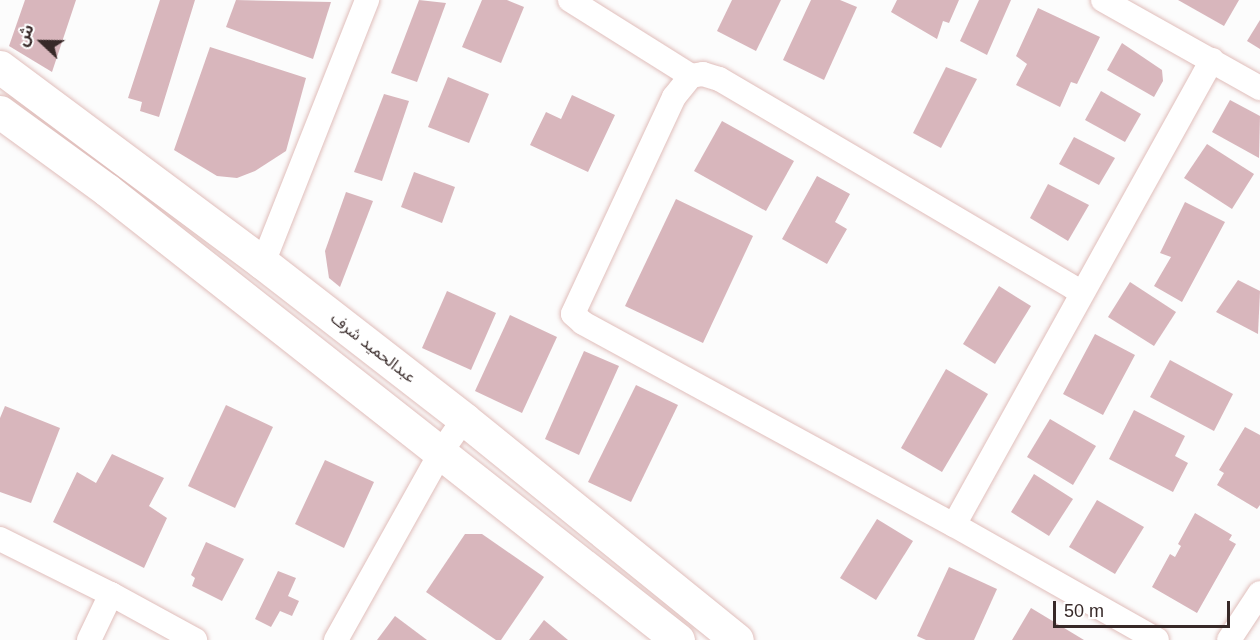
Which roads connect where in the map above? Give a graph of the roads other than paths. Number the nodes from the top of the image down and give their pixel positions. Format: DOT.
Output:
graph roads {
  1 [pos="367,0"];
  2 [pos="570,0"];
  3 [pos="1103,0"];
  4 [pos="1212,60"];
  5 [pos="0,67"];
  6 [pos="691,76"];
  7 [pos="1260,87"];
  8 [pos="0,112"];
  9 [pos="263,263"];
  10 [pos="1081,292"];
  11 [pos="464,418"];
  12 [pos="441,452"];
  13 [pos="954,525"];
  14 [pos="0,538"];
  15 [pos="1260,593"];
  16 [pos="111,594"];
  17 [pos="89,640"];
  18 [pos="195,640"];
  19 [pos="336,640"];
  20 [pos="678,640"];
  21 [pos="737,640"];
  22 [pos="1157,640"];
  23 [pos="1229,640"];
  1 -- 9 [label="street"];
  2 -- 6 [label="street"];
  3 -- 4 [label="street"];
  4 -- 7 [label="street"];
  4 -- 10 [label="street"];
  5 -- 9 [label="main road, عبدالحميد شرف"];
  6 -- 10 [label="street"];
  6 -- 13 [label="street"];
  8 -- 12 [label="main road"];
  9 -- 11 [label="main road, عبدالحميد شرف"];
  10 -- 13 [label="street"];
  11 -- 12 [label="street"];
  11 -- 21 [label="main road, عبدالحميد شرف"];
  12 -- 19 [label="street"];
  12 -- 20 [label="main road"];
  13 -- 22 [label="street"];
  14 -- 16 [label="street"];
  15 -- 23 [label="street"];
  16 -- 17 [label="street"];
  16 -- 18 [label="street"];
}
